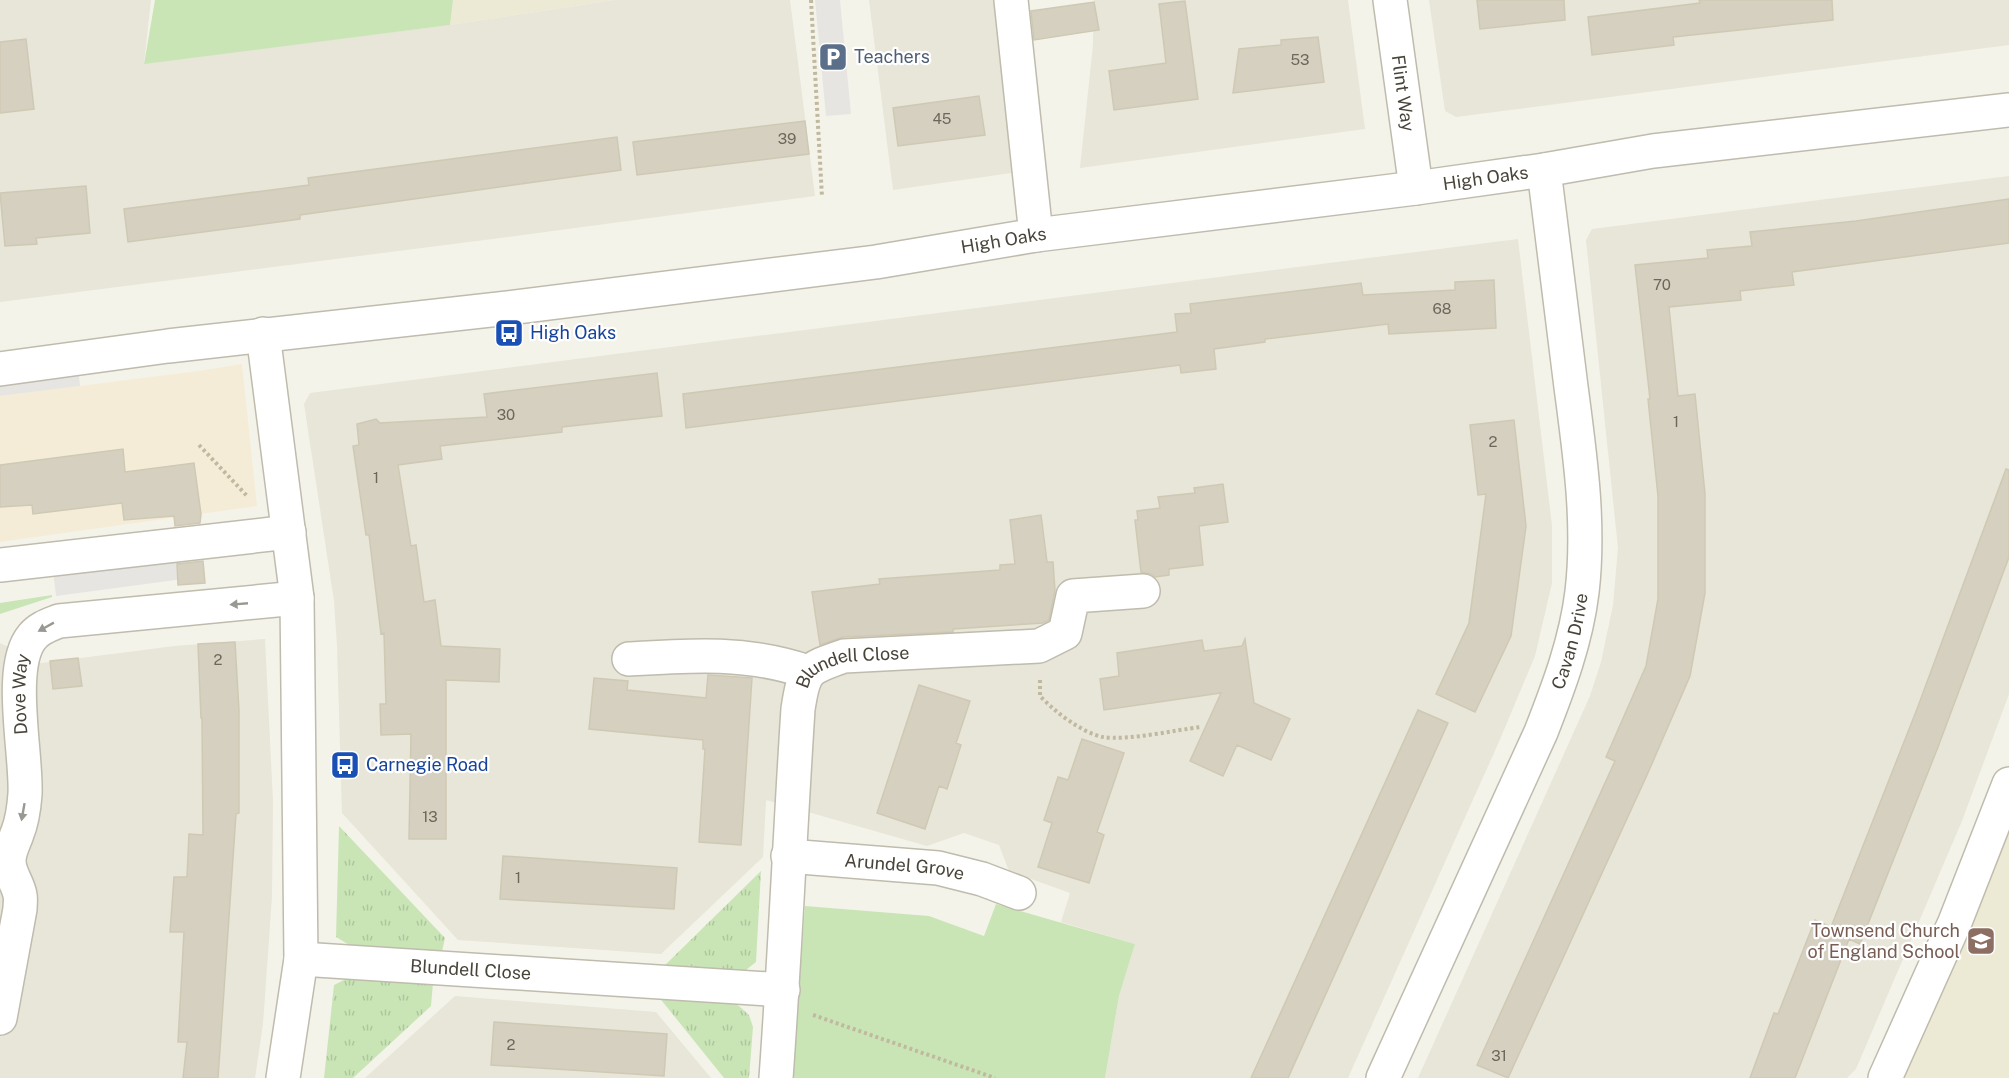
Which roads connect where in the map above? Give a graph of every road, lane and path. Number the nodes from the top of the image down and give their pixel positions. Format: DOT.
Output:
graph roads {
  1 [pos="811,0"];
  2 [pos="1011,0"];
  3 [pos="1390,0"];
  4 [pos="2009,110"];
  5 [pos="1544,170"];
  6 [pos="1416,188"];
  7 [pos="822,197"];
  8 [pos="1036,235"];
  9 [pos="263,334"];
  10 [pos="0,369"];
  11 [pos="199,446"];
  12 [pos="276,534"];
  13 [pos="0,565"];
  14 [pos="1143,591"];
  15 [pos="297,598"];
  16 [pos="1039,646"];
  17 [pos="629,659"];
  18 [pos="808,672"];
  19 [pos="1201,727"];
  20 [pos="2009,784"];
  21 [pos="788,856"];
  22 [pos="1019,892"];
  23 [pos="301,959"];
  24 [pos="782,997"];
  25 [pos="0,1018"];
  26 [pos="283,1078"];
  27 [pos="776,1078"];
  28 [pos="995,1078"];
  29 [pos="1383,1078"];
  30 [pos="1885,1078"];
  1 -- 7 [label="path"];
  2 -- 8 [label="street"];
  3 -- 6 [label="street, Flint Way"];
  4 -- 5 [label="street, High Oaks"];
  5 -- 6 [label="street, High Oaks"];
  5 -- 29 [label="street, Cavan Drive"];
  6 -- 8 [label="street, High Oaks"];
  8 -- 9 [label="street, High Oaks"];
  9 -- 10 [label="street, High Oaks"];
  9 -- 12 [label="street"];
  11 -- 12 [label="path"];
  12 -- 13 [label="street"];
  12 -- 15 [label="street"];
  14 -- 16 [label="street, Blundell Close"];
  15 -- 23 [label="street"];
  15 -- 25 [label="street, Dove Way, one-way"];
  16 -- 18 [label="street, Blundell Close"];
  16 -- 19 [label="path"];
  17 -- 18 [label="street"];
  18 -- 21 [label="street, Blundell Close"];
  20 -- 30 [label="street"];
  21 -- 22 [label="street, Arundel Grove"];
  21 -- 24 [label="street, Blundell Close"];
  23 -- 24 [label="street, Blundell Close"];
  23 -- 26 [label="street"];
  24 -- 27 [label="street, Blundell Close"];
  24 -- 28 [label="path"];
}
